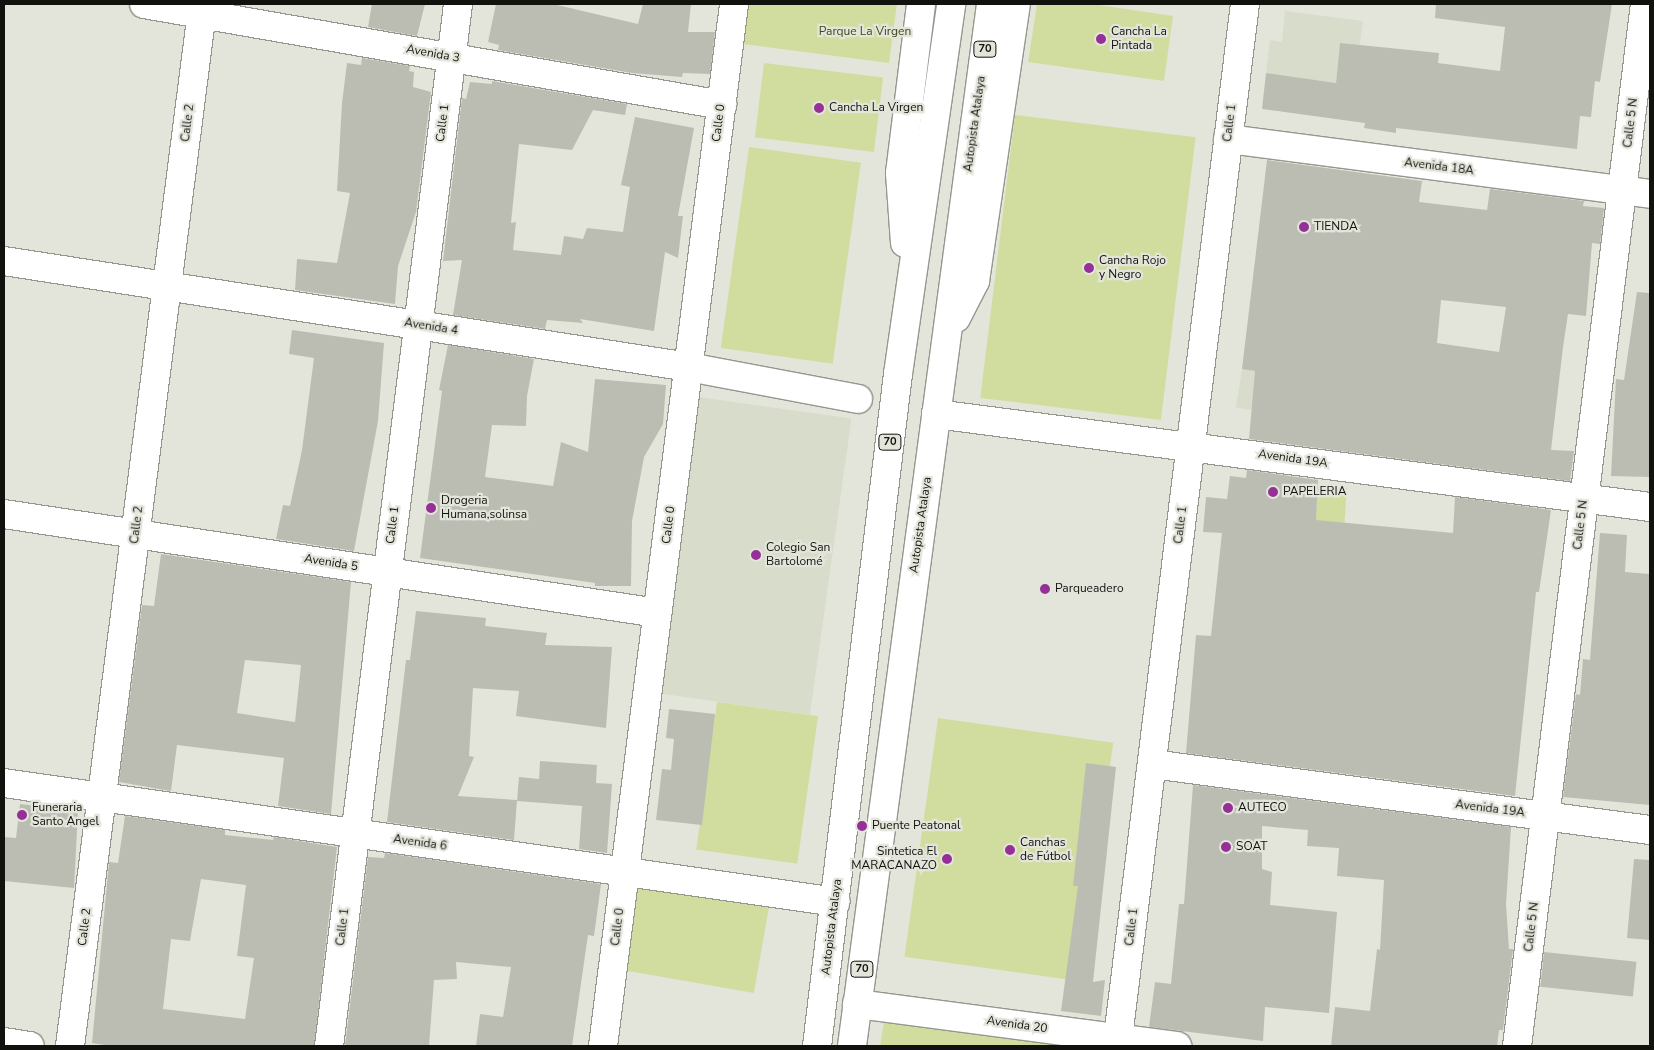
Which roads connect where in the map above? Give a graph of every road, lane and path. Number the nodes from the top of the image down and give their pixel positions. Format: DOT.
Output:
graph roads {
  1 [pos="144,4"];
  2 [pos="458,4"];
  3 [pos="734,4"];
  4 [pos="921,4"];
  5 [pos="951,4"];
  6 [pos="991,4"];
  7 [pos="1016,4"];
  8 [pos="1245,4"];
  9 [pos="1645,4"];
  10 [pos="202,9"];
  11 [pos="451,57"];
  12 [pos="722,105"];
  13 [pos="1228,139"];
  14 [pos="1622,190"];
  15 [pos="1650,194"];
  16 [pos="4,260"];
  17 [pos="168,286"];
  18 [pos="907,311"];
  19 [pos="419,325"];
  20 [pos="947,337"];
  21 [pos="689,366"];
  22 [pos="858,399"];
  23 [pos="936,414"];
  24 [pos="1191,445"];
  25 [pos="1584,498"];
  26 [pos="1650,507"];
  27 [pos="4,514"];
  28 [pos="135,534"];
  29 [pos="387,572"];
  30 [pos="658,612"];
  31 [pos="1152,764"];
  32 [pos="4,784"];
  33 [pos="100,797"];
  34 [pos="1545,816"];
  35 [pos="1650,830"];
  36 [pos="354,833"];
  37 [pos="625,872"];
  38 [pos="836,902"];
  39 [pos="857,1004"];
  40 [pos="4,1042"];
  41 [pos="1118,1042"];
  42 [pos="30,1046"];
  43 [pos="70,1046"];
  44 [pos="329,1046"];
  45 [pos="603,1046"];
  46 [pos="817,1046"];
  47 [pos="852,1046"];
  48 [pos="1177,1046"];
  49 [pos="1517,1046"];
  1 -- 10 [label="street, Avenida 3"];
  2 -- 11 [label="street, Calle 1"];
  3 -- 12 [label="street, Calle 0"];
  4 -- 18 [label="street"];
  5 -- 18 [label="street, Autopista Atalaya / 70"];
  6 -- 20 [label="street, Autopista Atalaya / 70"];
  7 -- 20 [label="street"];
  8 -- 13 [label="street, Calle 1"];
  9 -- 14 [label="street, Calle 5 N"];
  10 -- 11 [label="street, Avenida 3"];
  10 -- 17 [label="street, Calle 2"];
  11 -- 12 [label="street, Avenida 3"];
  11 -- 19 [label="street, Calle 1"];
  12 -- 21 [label="street, Calle 0"];
  13 -- 14 [label="street, Avenida 18A"];
  13 -- 24 [label="street, Calle 1"];
  14 -- 15 [label="street, Avenida 18A"];
  14 -- 25 [label="street, Calle 5 N"];
  16 -- 17 [label="street, Avenida 4"];
  17 -- 19 [label="street, Avenida 4"];
  17 -- 28 [label="street, Calle 2"];
  18 -- 38 [label="street, Autopista Atalaya / 70"];
  19 -- 21 [label="street, Avenida 4"];
  19 -- 29 [label="street, Calle 1"];
  20 -- 23 [label="street, Autopista Atalaya / 70"];
  21 -- 22 [label="street, Avenida 4"];
  21 -- 30 [label="street, Calle 0"];
  23 -- 24 [label="street, Avenida 19A"];
  23 -- 39 [label="street, Autopista Atalaya / 70"];
  24 -- 25 [label="street, Avenida 19A"];
  24 -- 31 [label="street, Calle 1"];
  25 -- 26 [label="street, Avenida 19A"];
  25 -- 34 [label="street, Calle 5 N"];
  27 -- 28 [label="street, Avenida 5"];
  28 -- 29 [label="street, Avenida 5"];
  28 -- 33 [label="street, Calle 2"];
  29 -- 30 [label="street, Avenida 5"];
  29 -- 36 [label="street, Calle 1"];
  30 -- 37 [label="street, Calle 0"];
  31 -- 34 [label="street, Avenida 19A"];
  31 -- 41 [label="street, Calle 1"];
  32 -- 33 [label="street, Avenida 6"];
  33 -- 36 [label="street, Avenida 6"];
  33 -- 43 [label="street, Calle 2"];
  34 -- 35 [label="street, Avenida 19A"];
  34 -- 49 [label="street, Calle 5 N"];
  36 -- 37 [label="street, Avenida 6"];
  36 -- 44 [label="street, Calle 1"];
  37 -- 38 [label="street, Avenida 6"];
  37 -- 45 [label="street, Calle 0"];
  38 -- 46 [label="street, Autopista Atalaya / 70"];
  39 -- 41 [label="street, Avenida 20"];
  39 -- 47 [label="street, Autopista Atalaya / 70"];
  40 -- 42 [label="street"];
  41 -- 48 [label="street, Avenida 20"];
}
